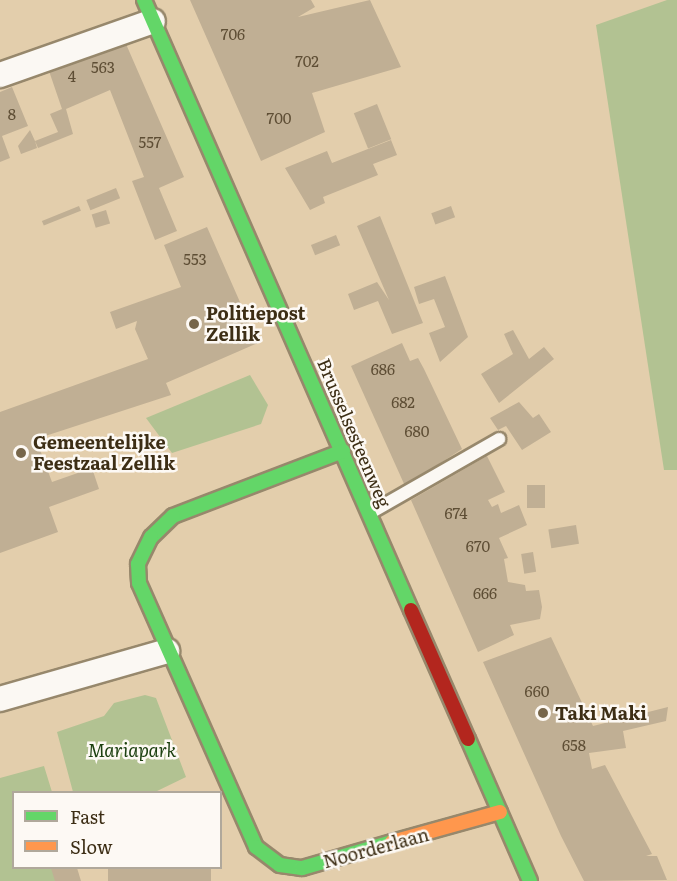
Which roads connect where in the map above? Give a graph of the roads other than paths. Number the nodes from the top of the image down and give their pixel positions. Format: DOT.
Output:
graph roads {
  1 [pos="148,11"];
  2 [pos="0,75"];
  3 [pos="499,439"];
  4 [pos="343,451"];
  5 [pos="369,513"];
  6 [pos="167,651"];
  7 [pos="0,699"];
  8 [pos="500,812"];
  9 [pos="530,881"];
  1 -- 2 [label="street"];
  1 -- 4 [label="street, Brusselsesteenweg"];
  3 -- 5 [label="lane"];
  4 -- 5 [label="street, Brusselsesteenweg"];
  4 -- 6 [label="street, Noorderlaan"];
  5 -- 8 [label="street, Brusselsesteenweg"];
  6 -- 7 [label="street"];
  6 -- 8 [label="street, Noorderlaan"];
  8 -- 9 [label="street, Brusselsesteenweg"];
}
